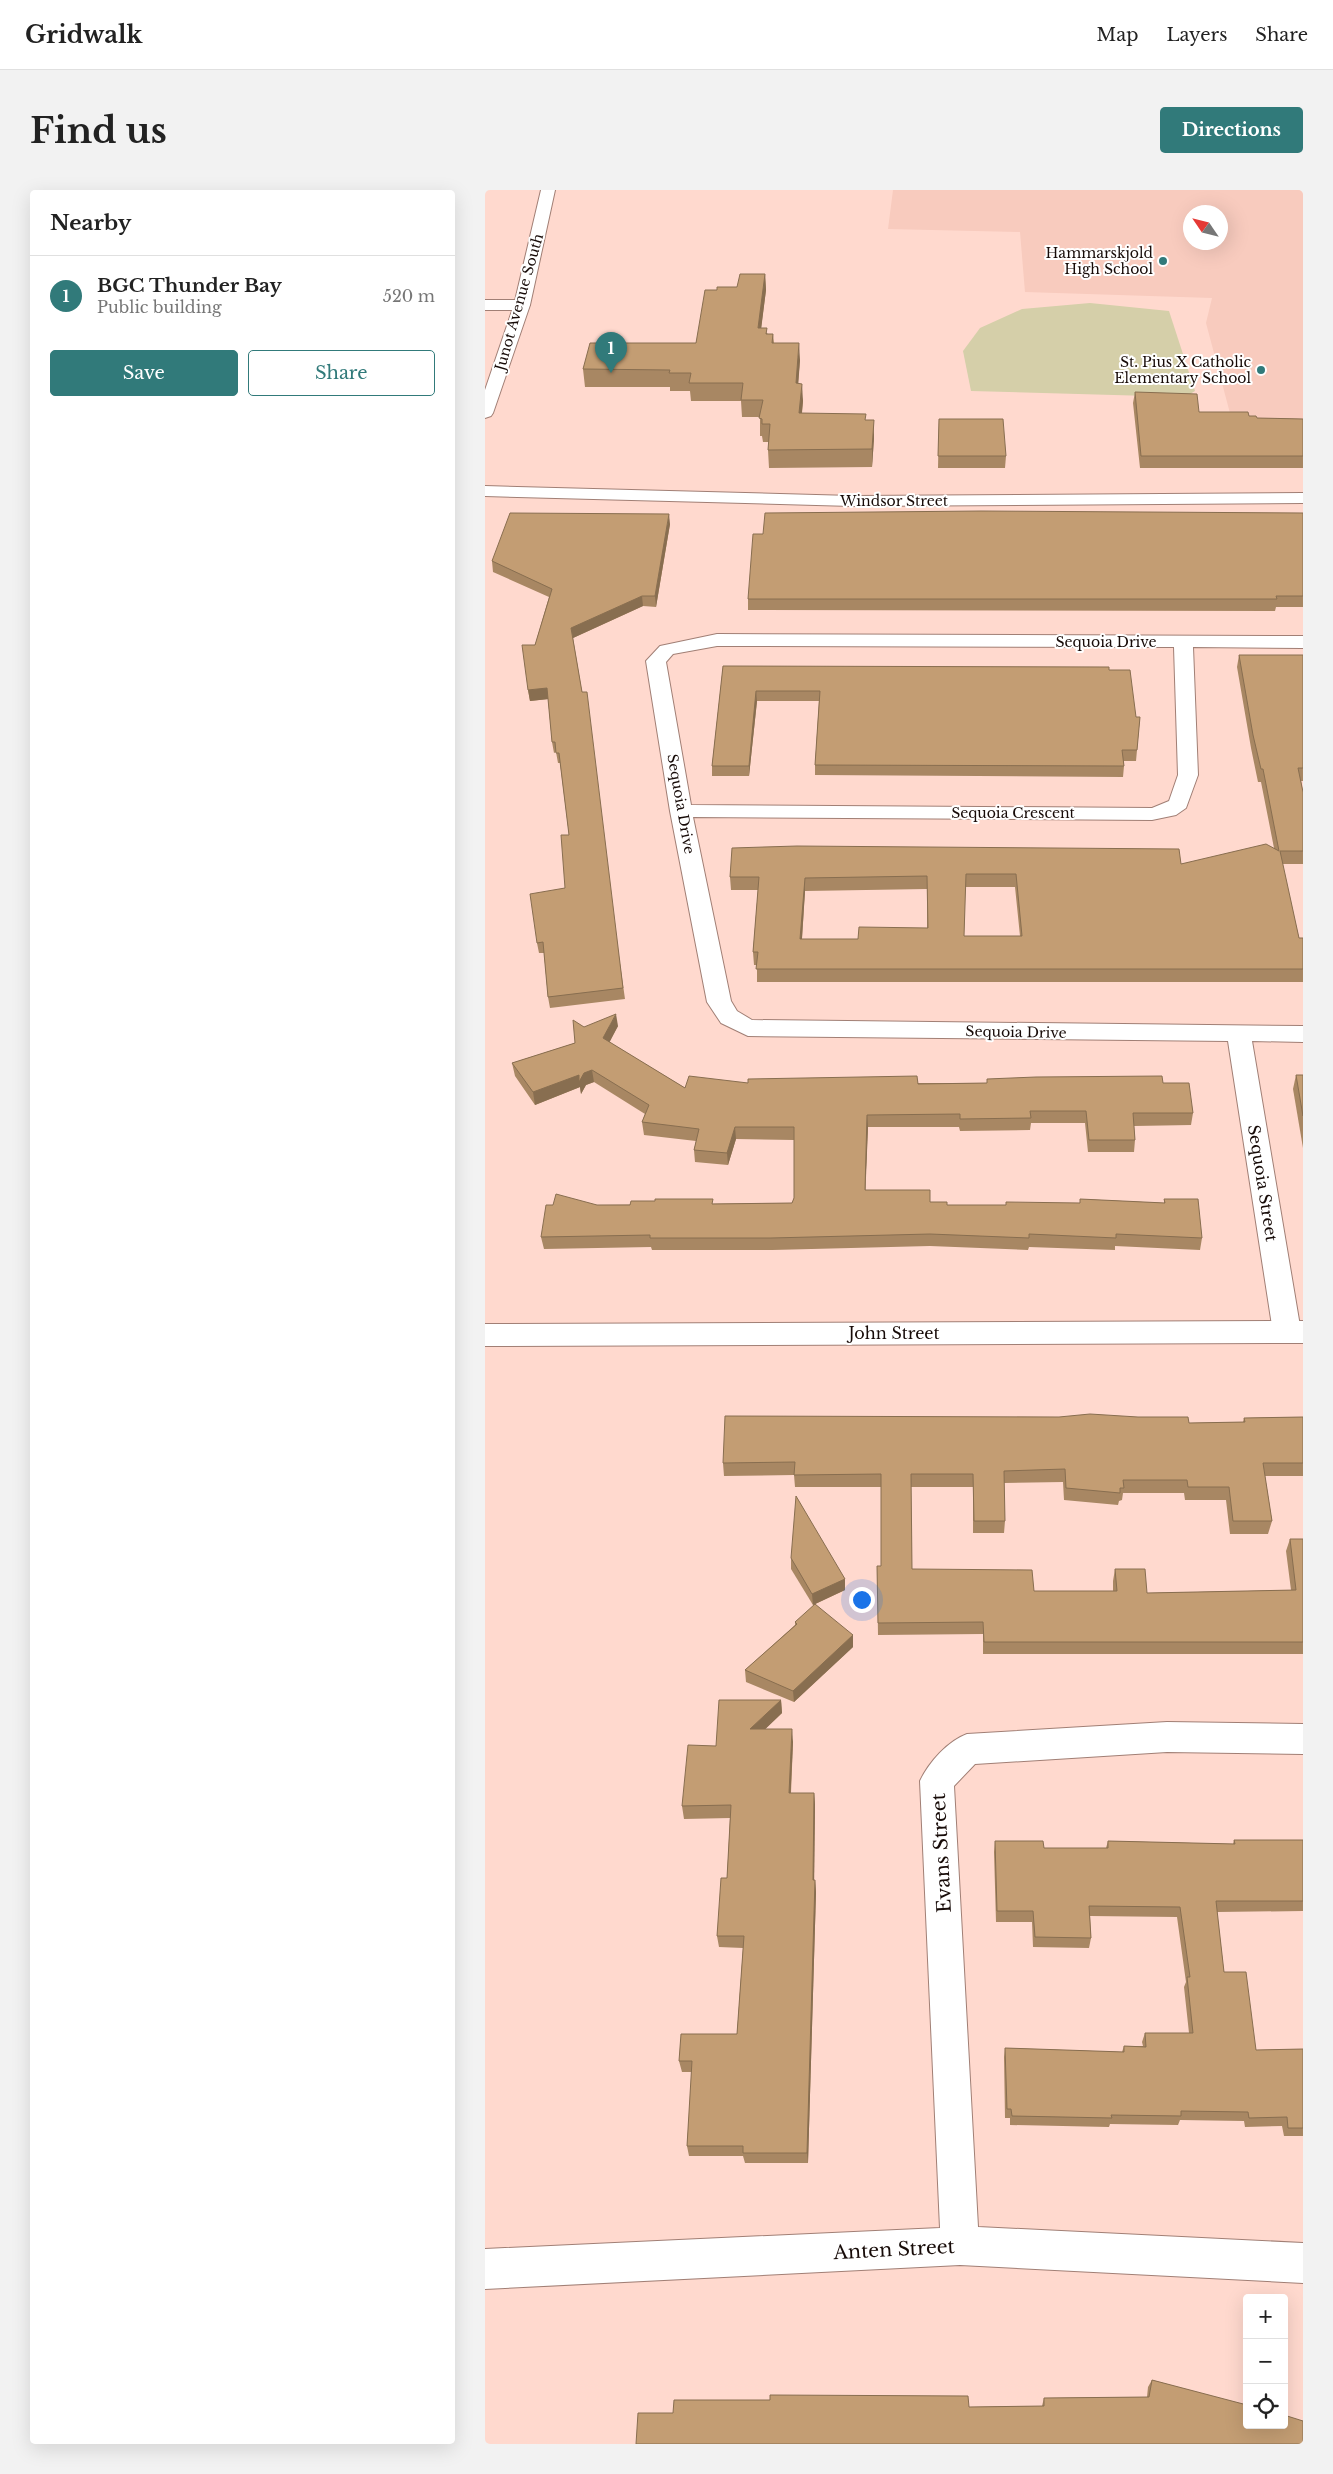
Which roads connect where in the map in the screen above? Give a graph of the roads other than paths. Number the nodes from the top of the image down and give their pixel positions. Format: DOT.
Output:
graph roads {
  1 [pos="548,190"];
  2 [pos="485,305"];
  3 [pos="522,305"];
  4 [pos="485,413"];
  5 [pos="485,492"];
  6 [pos="1303,498"];
  7 [pos="1183,642"];
  8 [pos="1303,642"];
  9 [pos="681,811"];
  10 [pos="1239,1034"];
  11 [pos="1303,1034"];
  12 [pos="1295,1332"];
  13 [pos="485,1335"];
  14 [pos="1303,1739"];
  15 [pos="960,2246"];
  16 [pos="1303,2263"];
  17 [pos="485,2269"];
  1 -- 3 [label="street, Junot Avenue South"];
  2 -- 3 [label="street"];
  3 -- 4 [label="street, Junot Avenue South"];
  5 -- 6 [label="street, Windsor Street"];
  7 -- 8 [label="street, Sequoia Drive"];
  7 -- 9 [label="street, Sequoia Crescent"];
  7 -- 9 [label="street, Sequoia Drive"];
  9 -- 10 [label="street, Sequoia Drive"];
  10 -- 11 [label="street, Sequoia Drive"];
  10 -- 12 [label="street, Sequoia Street"];
  12 -- 13 [label="street, John Street"];
  14 -- 15 [label="street, Evans Street"];
  15 -- 16 [label="street, Anten Street"];
  15 -- 17 [label="street, Anten Street"];
}
